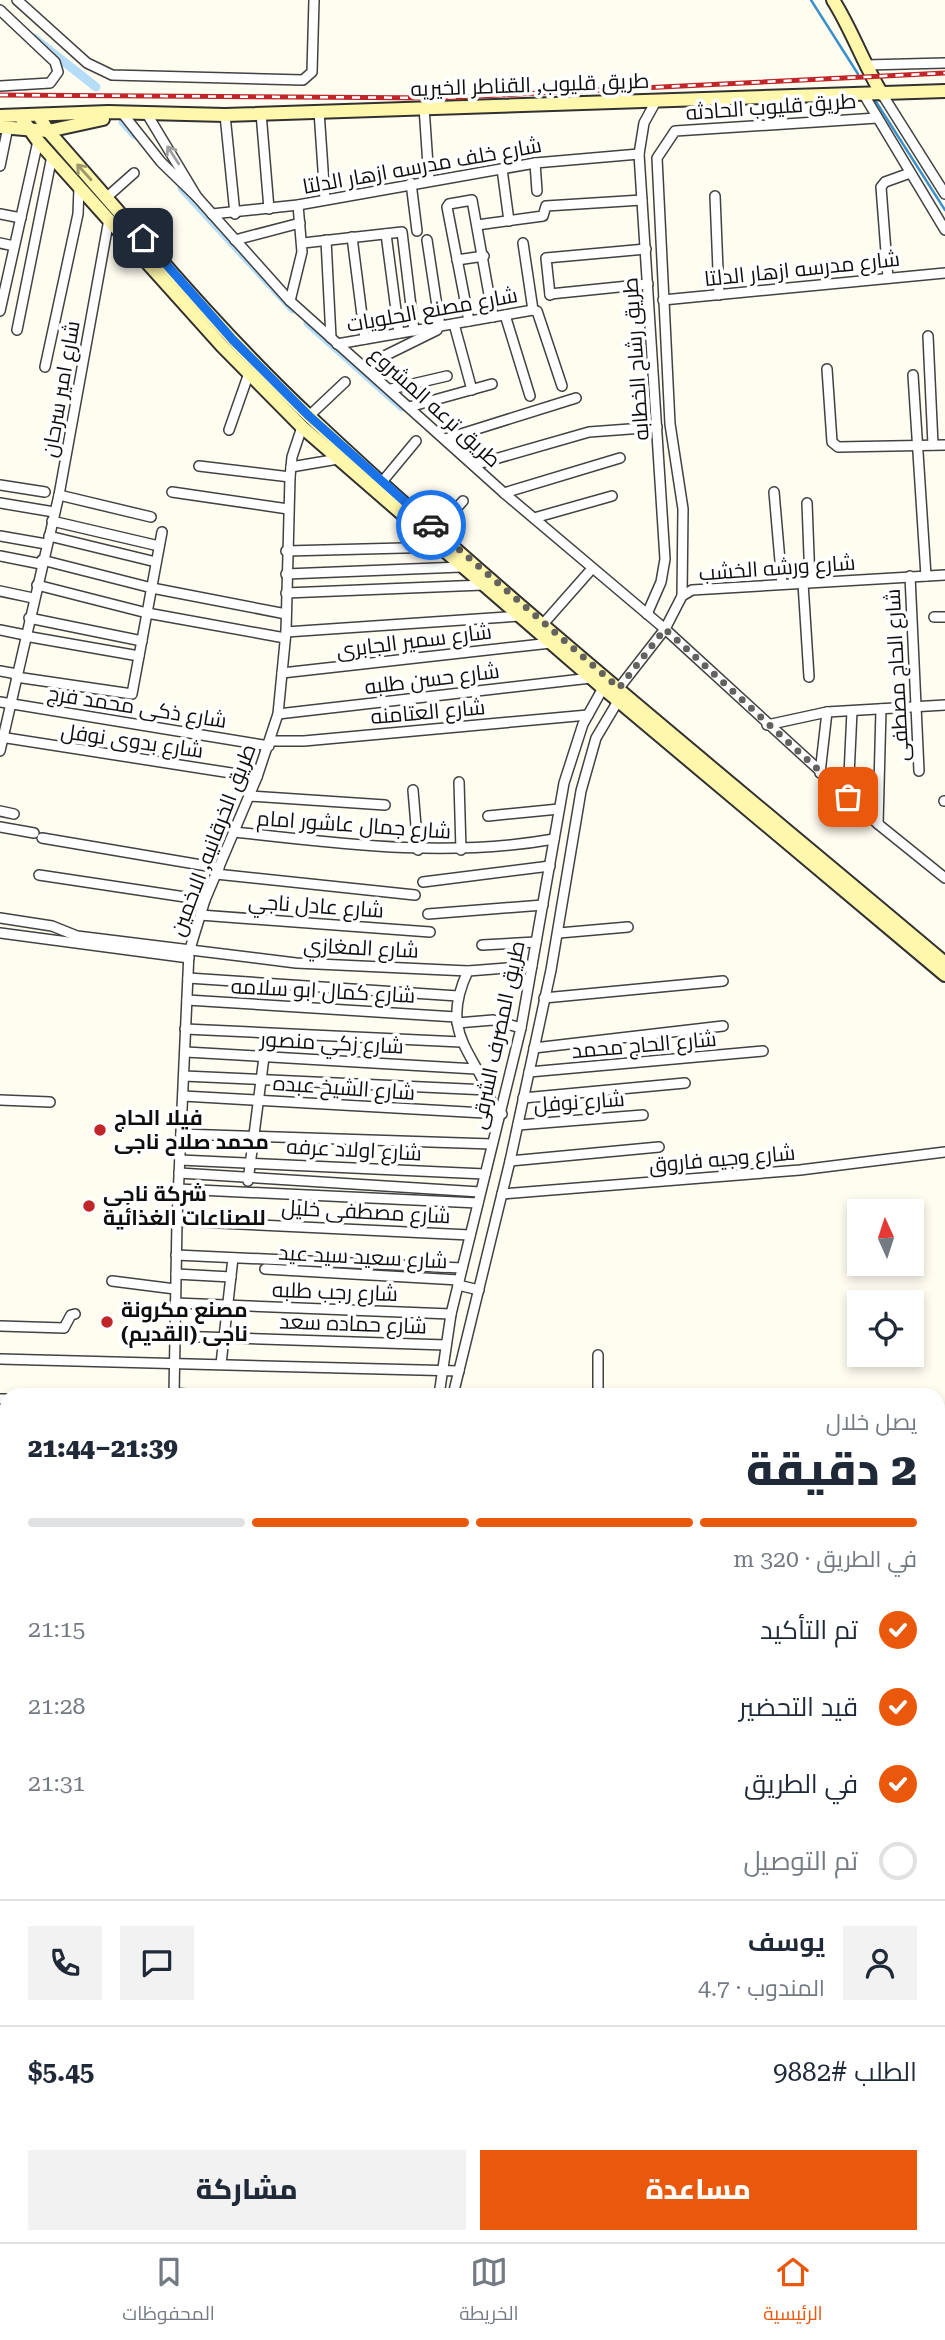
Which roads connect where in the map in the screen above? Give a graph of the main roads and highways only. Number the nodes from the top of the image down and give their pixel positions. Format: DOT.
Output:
graph roads {
  1 [pos="833,0"];
  2 [pos="945,91"];
  3 [pos="882,94"];
  4 [pos="119,113"];
  5 [pos="20,116"];
  6 [pos="39,116"];
  7 [pos="2,119"];
  8 [pos="39,135"];
  9 [pos="306,422"];
  10 [pos="618,694"];
  11 [pos="945,962"];
  12 [pos="945,975"];
  1 -- 3 [label="main road"];
  2 -- 3 [label="main road, طريق قليوب, القناطر الخيريه"];
  3 -- 4 [label="main road, طريق قليوب, القناطر الخيريه"];
  4 -- 6 [label="main road, طريق قليوب, القناطر الخيريه"];
  4 -- 8 [label="main road, طريق قليوب, القناطر الخيريه"];
  5 -- 6 [label="main road, طريق قليوب, القناطر الخيريه"];
  5 -- 7 [label="main road, طريق قليوب, القناطر الخيريه"];
  5 -- 8 [label="main road"];
  6 -- 8 [label="main road"];
  7 -- 8 [label="main road, طريق قليوب, القناطر الخيريه"];
  9 -- 8 [label="main road, one-way"];
  8 -- 9 [label="main road"];
  9 -- 10 [label="main road"];
  9 -- 10 [label="main road"];
  10 -- 11 [label="main road"];
  10 -- 12 [label="main road"];
}
